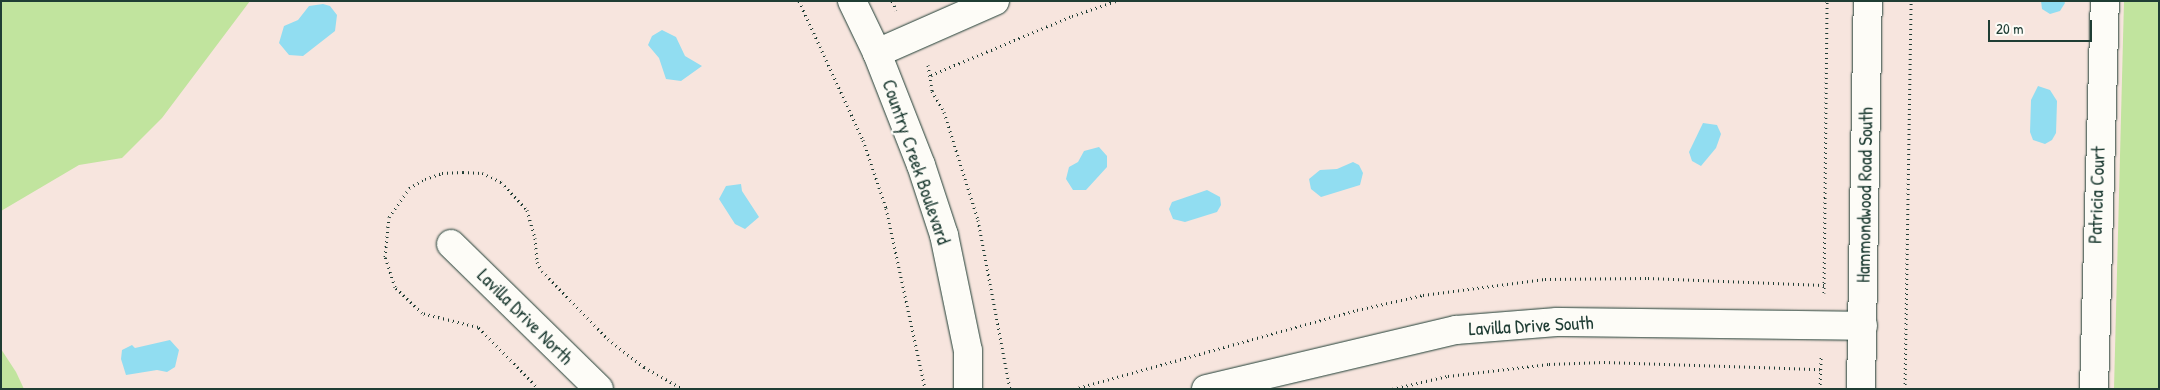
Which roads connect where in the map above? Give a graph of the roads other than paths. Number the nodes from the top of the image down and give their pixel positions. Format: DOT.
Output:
graph roads {
  1 [pos="852,1"];
  2 [pos="995,1"];
  3 [pos="1868,1"];
  4 [pos="2105,1"];
  5 [pos="877,53"];
  6 [pos="451,244"];
  7 [pos="1863,326"];
  8 [pos="599,389"];
  9 [pos="968,389"];
  10 [pos="1206,389"];
  11 [pos="1861,389"];
  12 [pos="2094,389"];
  1 -- 5 [label="street, Country Creek Boulevard"];
  2 -- 5 [label="street"];
  3 -- 7 [label="street, Hammondwood Road South"];
  4 -- 12 [label="street, Patricia Court"];
  5 -- 9 [label="street, Country Creek Boulevard"];
  6 -- 8 [label="street, Lavilla Drive North"];
  7 -- 10 [label="street, Lavilla Drive South"];
  7 -- 11 [label="street, Hammondwood Road South"];
}
